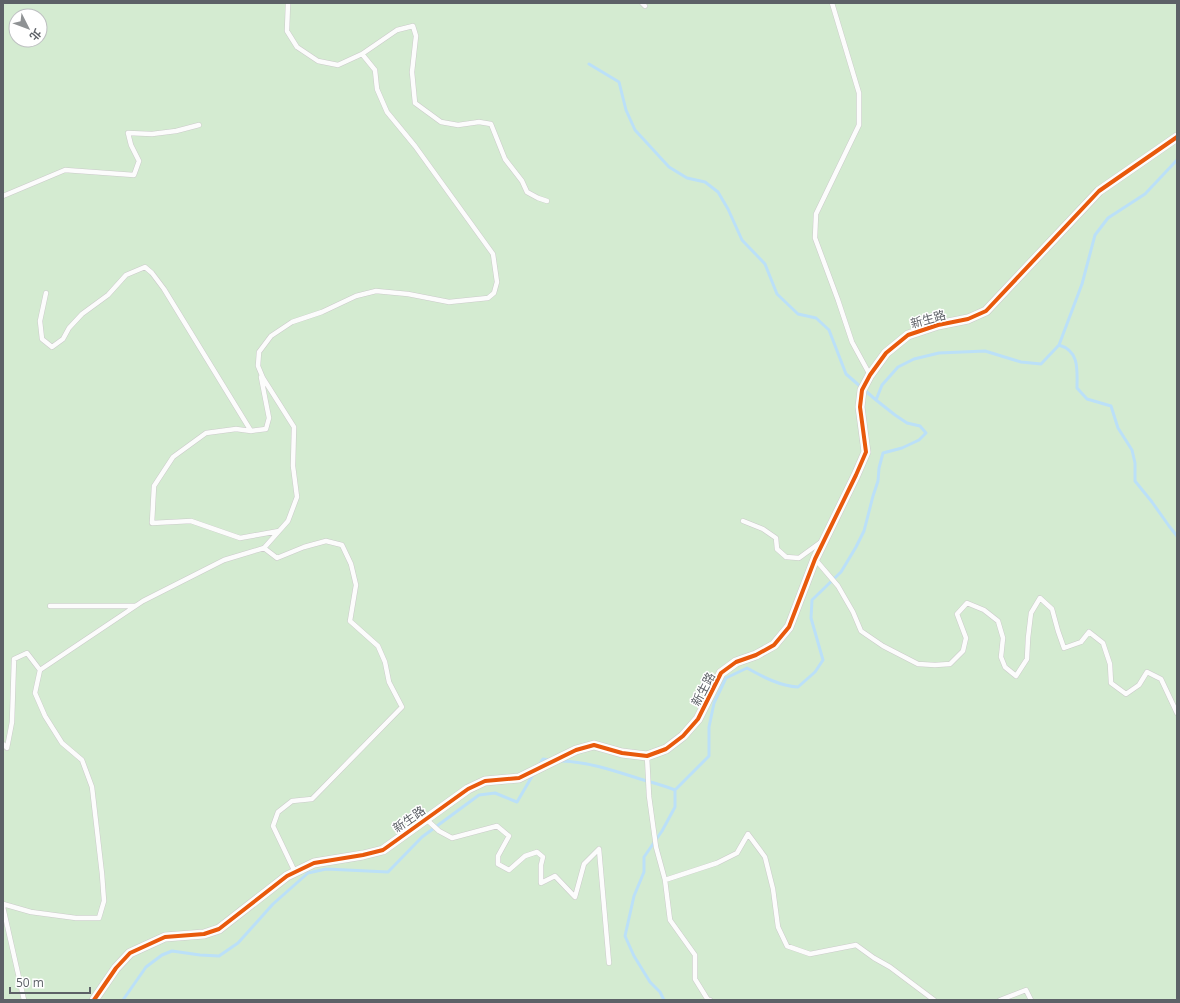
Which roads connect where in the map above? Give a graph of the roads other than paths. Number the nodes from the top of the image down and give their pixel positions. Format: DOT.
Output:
graph roads {
  1 [pos="288,3"];
  2 [pos="832,3"];
  3 [pos="362,54"];
  4 [pos="198,125"];
  5 [pos="1177,137"];
  6 [pos="3,196"];
  7 [pos="547,201"];
  8 [pos="46,293"];
  9 [pos="258,366"];
  10 [pos="866,382"];
  11 [pos="251,431"];
  12 [pos="743,521"];
  13 [pos="278,531"];
  14 [pos="824,540"];
  15 [pos="264,548"];
  16 [pos="815,559"];
  17 [pos="50,606"];
  18 [pos="135,606"];
  19 [pos="40,670"];
  20 [pos="1177,713"];
  21 [pos="3,744"];
  22 [pos="647,756"];
  23 [pos="428,821"];
  24 [pos="295,872"];
  25 [pos="665,880"];
  26 [pos="3,904"];
  27 [pos="3,907"];
  28 [pos="609,963"];
  29 [pos="24,1000"];
  30 [pos="94,1000"];
  31 [pos="710,1000"];
  32 [pos="934,1000"];
  33 [pos="1000,1000"];
  34 [pos="1031,1000"];
  1 -- 3 [label="lane"];
  2 -- 10 [label="lane"];
  3 -- 7 [label="lane"];
  3 -- 9 [label="lane"];
  4 -- 6 [label="lane"];
  5 -- 10 [label="street, 新生路"];
  8 -- 11 [label="lane"];
  9 -- 11 [label="lane"];
  9 -- 13 [label="lane"];
  10 -- 14 [label="street, 新生路"];
  11 -- 13 [label="lane"];
  12 -- 14 [label="lane"];
  13 -- 15 [label="lane"];
  14 -- 16 [label="street, 新生路"];
  15 -- 18 [label="lane"];
  15 -- 24 [label="lane"];
  16 -- 20 [label="lane"];
  16 -- 22 [label="street, 新生路"];
  17 -- 18 [label="lane"];
  18 -- 19 [label="lane"];
  19 -- 21 [label="lane"];
  19 -- 26 [label="lane"];
  22 -- 23 [label="street, 新生路"];
  22 -- 25 [label="lane"];
  23 -- 24 [label="street, 新生路"];
  23 -- 28 [label="lane"];
  24 -- 30 [label="street, 新生路"];
  25 -- 31 [label="lane"];
  25 -- 32 [label="lane"];
  27 -- 29 [label="lane"];
  33 -- 34 [label="lane"];
}
